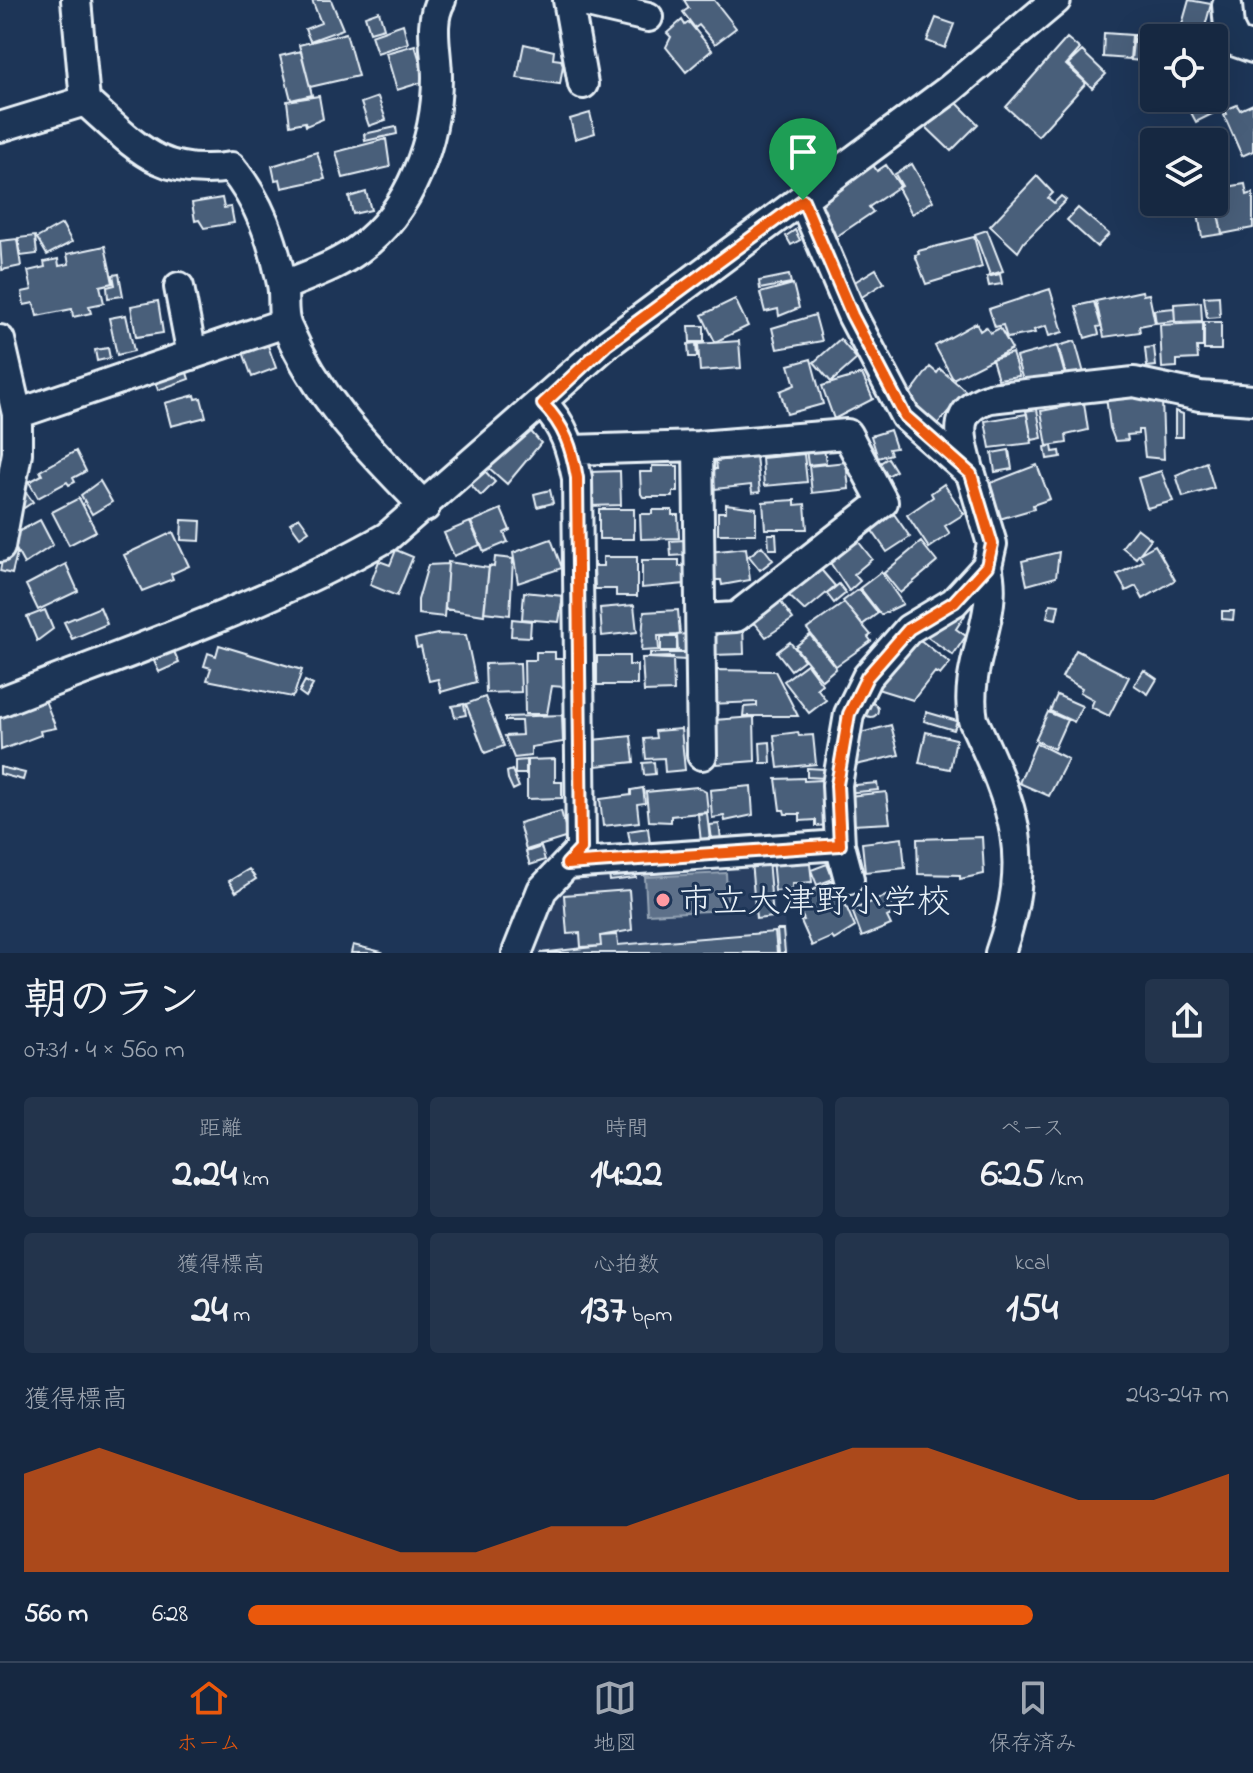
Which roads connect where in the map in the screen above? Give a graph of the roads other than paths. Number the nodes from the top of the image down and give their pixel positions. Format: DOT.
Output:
graph roads {
  1 [pos="76,0"];
  2 [pos="568,0"];
  3 [pos="575,0"];
  4 [pos="1056,0"];
  5 [pos="438,1"];
  6 [pos="1227,5"];
  7 [pos="648,17"];
  8 [pos="1253,48"];
  9 [pos="583,84"];
  10 [pos="85,101"];
  11 [pos="0,127"];
  12 [pos="803,200"];
  13 [pos="283,286"];
  14 [pos="179,287"];
  15 [pos="285,323"];
  16 [pos="1,346"];
  17 [pos="192,355"];
  18 [pos="1253,400"];
  19 [pos="543,404"];
  20 [pos="17,414"];
  21 [pos="698,446"];
  22 [pos="572,450"];
  23 [pos="971,474"];
  24 [pos="425,507"];
  25 [pos="0,547"];
  26 [pos="987,566"];
  27 [pos="701,619"];
  28 [pos="0,702"];
  29 [pos="702,755"];
  30 [pos="840,845"];
  31 [pos="567,864"];
  32 [pos="849,879"];
  33 [pos="517,953"];
  34 [pos="1000,953"];
  1 -- 10 [label="street"];
  2 -- 9 [label="street"];
  3 -- 7 [label="street"];
  4 -- 12 [label="street"];
  5 -- 13 [label="street"];
  6 -- 8 [label="street"];
  10 -- 11 [label="street"];
  10 -- 13 [label="street"];
  12 -- 19 [label="street"];
  12 -- 23 [label="street"];
  13 -- 15 [label="street"];
  14 -- 17 [label="street"];
  15 -- 17 [label="street"];
  15 -- 24 [label="street"];
  16 -- 20 [label="street"];
  17 -- 20 [label="street"];
  18 -- 23 [label="street"];
  19 -- 22 [label="street"];
  19 -- 24 [label="street"];
  20 -- 25 [label="street"];
  21 -- 22 [label="street"];
  21 -- 27 [label="street"];
  21 -- 27 [label="street"];
  22 -- 31 [label="street"];
  23 -- 26 [label="street"];
  24 -- 28 [label="street"];
  26 -- 30 [label="street"];
  26 -- 34 [label="street"];
  27 -- 29 [label="street"];
  30 -- 31 [label="street"];
  30 -- 32 [label="street"];
  31 -- 33 [label="street"];
}
